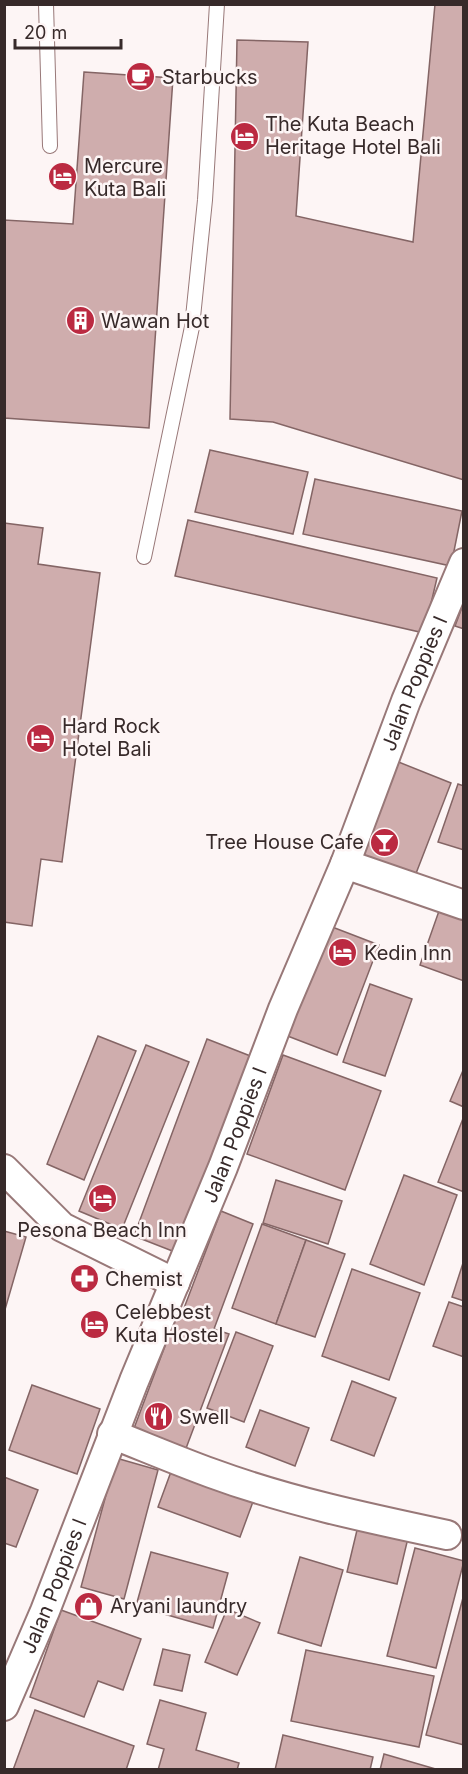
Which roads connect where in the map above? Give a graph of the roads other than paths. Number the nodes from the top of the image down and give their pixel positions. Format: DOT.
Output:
graph roads {
  1 [pos="46,4"];
  2 [pos="217,4"];
  3 [pos="50,146"];
  4 [pos="144,557"];
  5 [pos="464,563"];
  6 [pos="345,864"];
  7 [pos="464,905"];
  8 [pos="4,1169"];
  9 [pos="175,1283"];
  10 [pos="112,1434"];
  11 [pos="447,1535"];
  12 [pos="4,1706"];
  1 -- 3 [label="lane"];
  2 -- 4 [label="lane"];
  5 -- 6 [label="street, Jalan Poppies I"];
  6 -- 7 [label="street"];
  6 -- 9 [label="street, Jalan Poppies I"];
  8 -- 9 [label="street"];
  9 -- 10 [label="street, Jalan Poppies I"];
  10 -- 11 [label="street"];
  10 -- 12 [label="street, Jalan Poppies I"];
}
